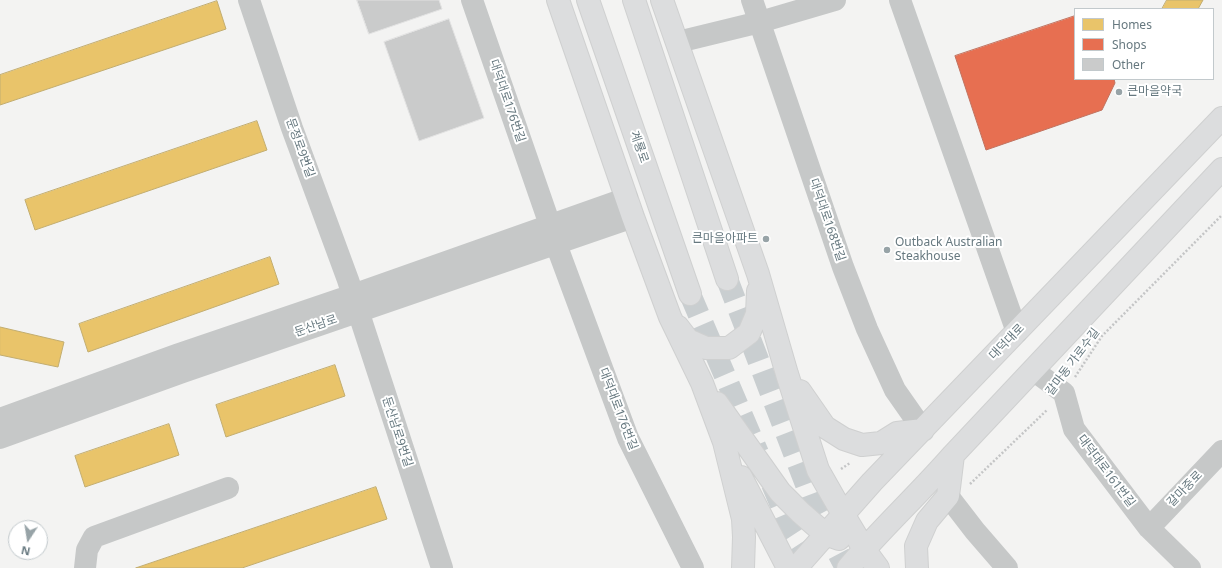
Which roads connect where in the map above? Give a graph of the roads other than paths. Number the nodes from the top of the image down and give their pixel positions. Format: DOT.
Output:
graph roads {
  1 [pos="249,0"];
  2 [pos="472,0"];
  3 [pos="558,0"];
  4 [pos="588,0"];
  5 [pos="634,0"];
  6 [pos="662,0"];
  7 [pos="752,0"];
  8 [pos="835,0"];
  9 [pos="900,0"];
  10 [pos="760,22"];
  11 [pos="678,42"];
  12 [pos="1222,118"];
  13 [pos="1222,169"];
  14 [pos="630,208"];
  15 [pos="553,235"];
  16 [pos="758,274"];
  17 [pos="727,279"];
  18 [pos="690,294"];
  19 [pos="355,303"];
  20 [pos="670,317"];
  21 [pos="1017,332"];
  22 [pos="1033,370"];
  23 [pos="787,374"];
  24 [pos="702,383"];
  25 [pos="0,419"];
  26 [pos="923,430"];
  27 [pos="0,438"];
  28 [pos="724,442"];
  29 [pos="1222,451"];
  30 [pos="953,455"];
  31 [pos="228,488"];
  32 [pos="948,496"];
  33 [pos="843,514"];
  34 [pos="1149,528"];
  35 [pos="825,534"];
  36 [pos="864,549"];
  37 [pos="85,568"];
  38 [pos="442,568"];
  39 [pos="693,568"];
  40 [pos="743,568"];
  41 [pos="788,568"];
  42 [pos="796,568"];
  43 [pos="848,568"];
  44 [pos="878,568"];
  45 [pos="916,568"];
  46 [pos="1007,568"];
  47 [pos="1190,568"];
  1 -- 19 [label="street, 문정로9번길"];
  2 -- 15 [label="street, 대덕대로176번길"];
  3 -- 14 [label="main road"];
  4 -- 18 [label="main road, 계룡로"];
  5 -- 17 [label="main road"];
  6 -- 11 [label="main road"];
  7 -- 10 [label="street, 대덕대로168번길"];
  8 -- 10 [label="street"];
  9 -- 21 [label="street"];
  10 -- 11 [label="street"];
  10 -- 26 [label="street, 대덕대로168번길"];
  11 -- 16 [label="main road"];
  12 -- 21 [label="main road, 대덕대로"];
  13 -- 22 [label="main road"];
  14 -- 15 [label="street, 둔산남로"];
  14 -- 20 [label="main road"];
  15 -- 19 [label="street, 둔산남로"];
  15 -- 39 [label="street, 대덕대로176번길"];
  16 -- 20 [label="main road"];
  16 -- 23 [label="main road"];
  19 -- 25 [label="street, 둔산남로"];
  19 -- 27 [label="street, 둔산남로"];
  19 -- 38 [label="street, 둔산남로9번길"];
  20 -- 24 [label="main road"];
  21 -- 26 [label="main road, 대덕대로"];
  22 -- 30 [label="main road"];
  22 -- 34 [label="street, 대덕대로161번길"];
  23 -- 26 [label="main road"];
  23 -- 33 [label="main road"];
  24 -- 28 [label="main road"];
  24 -- 35 [label="main road"];
  26 -- 33 [label="main road, 대덕대로"];
  28 -- 40 [label="main road"];
  28 -- 41 [label="main road"];
  29 -- 34 [label="street, 갈마중로"];
  30 -- 32 [label="main road"];
  30 -- 36 [label="main road"];
  31 -- 37 [label="street"];
  32 -- 45 [label="main road"];
  32 -- 46 [label="street"];
  33 -- 35 [label="main road, 대덕대로"];
  33 -- 36 [label="main road"];
  34 -- 47 [label="street, 대덕대로161번길"];
  35 -- 36 [label="main road"];
  35 -- 42 [label="main road, 대덕대로"];
  36 -- 43 [label="main road"];
  36 -- 44 [label="main road"];
}
